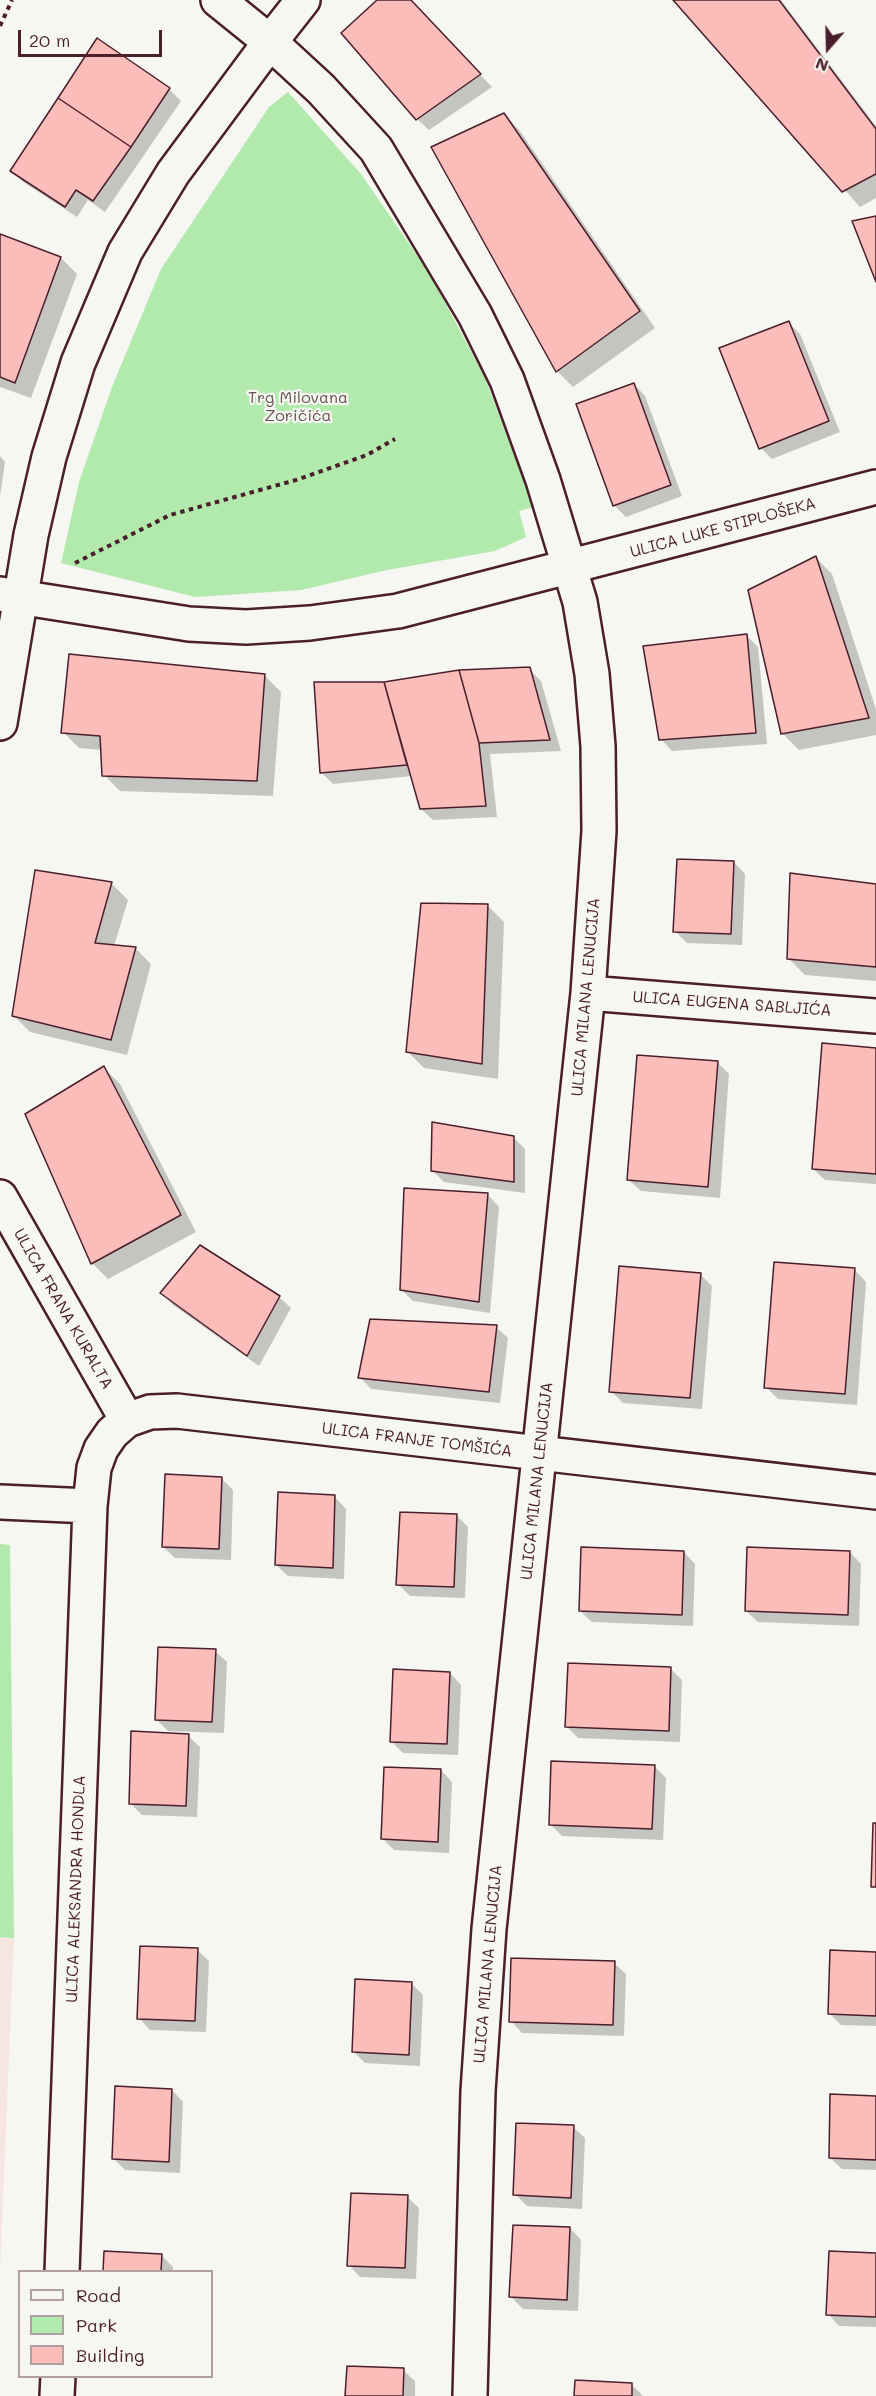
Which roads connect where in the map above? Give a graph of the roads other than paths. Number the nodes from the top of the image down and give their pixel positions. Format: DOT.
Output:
graph roads {
  1 [pos="218,0"];
  2 [pos="303,0"];
  3 [pos="270,42"];
  4 [pos="876,487"];
  5 [pos="571,568"];
  6 [pos="10,595"];
  7 [pos="0,723"];
  8 [pos="588,993"];
  9 [pos="876,1016"];
  10 [pos="0,1197"];
  11 [pos="127,1420"];
  12 [pos="540,1454"];
  13 [pos="876,1491"];
  14 [pos="0,1502"];
  15 [pos="90,1506"];
  16 [pos="62,2270"];
  17 [pos="58,2378"];
  18 [pos="57,2396"];
  19 [pos="470,2396"];
  1 -- 3 [label="street"];
  2 -- 3 [label="street"];
  3 -- 5 [label="street"];
  3 -- 6 [label="street"];
  4 -- 5 [label="street, ULICA LUKE STIPLOŠEKA"];
  5 -- 6 [label="street"];
  5 -- 8 [label="street, ULICA MILANA LENUCIJA"];
  6 -- 7 [label="street"];
  8 -- 9 [label="street, ULICA EUGENA SABLJIĆA"];
  8 -- 12 [label="street, ULICA MILANA LENUCIJA"];
  10 -- 11 [label="street, ULICA FRANA KURALTA"];
  11 -- 12 [label="street, ULICA FRANJE TOMŠIĆA"];
  11 -- 15 [label="street"];
  12 -- 13 [label="street, ULICA FRANJE TOMŠIĆA"];
  12 -- 19 [label="street, ULICA MILANA LENUCIJA"];
  14 -- 15 [label="street"];
  15 -- 16 [label="street, ULICA ALEKSANDRA HONDLA"];
  17 -- 18 [label="street"];
}
